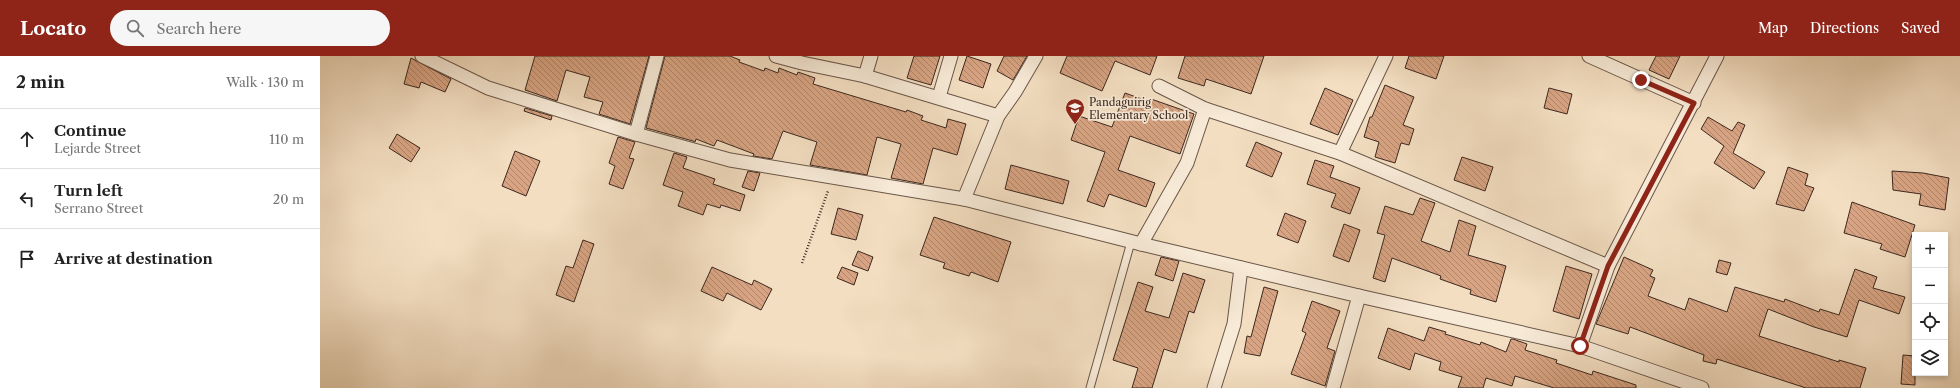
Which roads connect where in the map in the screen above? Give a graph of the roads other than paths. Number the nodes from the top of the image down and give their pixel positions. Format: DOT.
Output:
graph roads {
  1 [pos="657,56"];
  2 [pos="776,56"];
  3 [pos="871,56"];
  4 [pos="951,56"];
  5 [pos="1036,56"];
  6 [pos="1386,56"];
  7 [pos="1589,56"];
  8 [pos="1717,56"];
  9 [pos="427,57"];
  10 [pos="803,60"];
  11 [pos="865,76"];
  12 [pos="1159,86"];
  13 [pos="939,97"];
  14 [pos="1694,103"];
  15 [pos="1205,109"];
  16 [pos="998,116"];
  17 [pos="636,134"];
  18 [pos="1340,153"];
  19 [pos="964,198"];
  20 [pos="1136,243"];
  21 [pos="1608,266"];
  22 [pos="1241,268"];
  23 [pos="1359,296"];
  24 [pos="1580,346"];
  25 [pos="1090,388"];
  26 [pos="1214,388"];
  27 [pos="1334,388"];
  28 [pos="1702,388"];
  1 -- 17 [label="street"];
  2 -- 10 [label="street"];
  3 -- 11 [label="street"];
  4 -- 13 [label="street"];
  5 -- 16 [label="street"];
  6 -- 18 [label="street"];
  7 -- 14 [label="street"];
  8 -- 14 [label="street"];
  9 -- 17 [label="street"];
  10 -- 11 [label="street"];
  11 -- 13 [label="street"];
  12 -- 15 [label="street"];
  13 -- 16 [label="street"];
  14 -- 21 [label="street"];
  15 -- 18 [label="street"];
  15 -- 20 [label="street"];
  16 -- 19 [label="street"];
  17 -- 19 [label="street"];
  18 -- 21 [label="street"];
  19 -- 20 [label="street"];
  20 -- 22 [label="street"];
  20 -- 25 [label="lane"];
  21 -- 24 [label="street"];
  22 -- 23 [label="street"];
  22 -- 26 [label="street"];
  23 -- 24 [label="street"];
  23 -- 27 [label="street"];
  24 -- 28 [label="street"];
}
